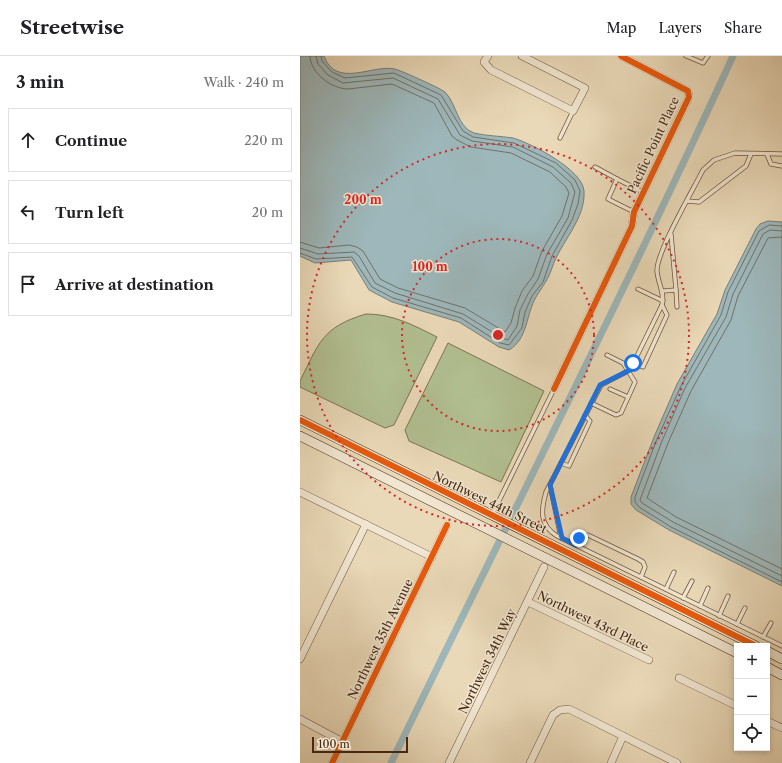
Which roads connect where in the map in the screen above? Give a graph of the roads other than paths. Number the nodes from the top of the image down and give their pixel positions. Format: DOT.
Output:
graph roads {
  1 [pos="488,56"];
  2 [pos="522,56"];
  3 [pos="621,56"];
  4 [pos="687,56"];
  5 [pos="708,56"];
  6 [pos="573,111"];
  7 [pos="560,138"];
  8 [pos="751,154"];
  9 [pos="767,154"];
  10 [pos="782,154"];
  11 [pos="782,166"];
  12 [pos="595,167"];
  13 [pos="617,179"];
  14 [pos="643,192"];
  15 [pos="687,202"];
  16 [pos="634,212"];
  17 [pos="671,234"];
  18 [pos="638,289"];
  19 [pos="676,290"];
  20 [pos="663,291"];
  21 [pos="663,303"];
  22 [pos="677,307"];
  23 [pos="607,355"];
  24 [pos="633,363"];
  25 [pos="630,370"];
  26 [pos="554,389"];
  27 [pos="610,389"];
  28 [pos="628,397"];
  29 [pos="591,403"];
  30 [pos="585,415"];
  31 [pos="300,420"];
  32 [pos="300,436"];
  33 [pos="561,463"];
  34 [pos="550,485"];
  35 [pos="301,494"];
  36 [pos="492,516"];
  37 [pos="366,524"];
  38 [pos="447,525"];
  39 [pos="562,538"];
  40 [pos="576,545"];
  41 [pos="558,548"];
  42 [pos="432,556"];
  43 [pos="551,561"];
  44 [pos="544,567"];
  45 [pos="674,572"];
  46 [pos="641,577"];
  47 [pos="692,581"];
  48 [pos="708,588"];
  49 [pos="666,589"];
  50 [pos="728,596"];
  51 [pos="683,598"];
  52 [pos="528,602"];
  53 [pos="700,606"];
  54 [pos="745,608"];
  55 [pos="719,616"];
  56 [pos="771,623"];
  57 [pos="737,624"];
  58 [pos="764,637"];
  59 [pos="750,643"];
  60 [pos="782,646"];
  61 [pos="734,652"];
  62 [pos="770,653"];
  63 [pos="300,658"];
  64 [pos="782,659"];
  65 [pos="649,660"];
  66 [pos="770,669"];
  67 [pos="782,675"];
  68 [pos="679,678"];
  69 [pos="734,705"];
  70 [pos="300,719"];
  71 [pos="770,722"];
  72 [pos="782,728"];
  73 [pos="623,736"];
  74 [pos="343,742"];
  75 [pos="332,763"];
  76 [pos="449,763"];
  77 [pos="530,763"];
  78 [pos="610,763"];
  79 [pos="677,763"];
  1 -- 6 [label="street"];
  2 -- 6 [label="street"];
  3 -- 14 [label="street, Pacific Point Place"];
  4 -- 5 [label="lane"];
  6 -- 7 [label="lane"];
  8 -- 9 [label="lane"];
  8 -- 15 [label="lane"];
  8 -- 15 [label="lane"];
  9 -- 10 [label="lane"];
  9 -- 11 [label="lane"];
  12 -- 13 [label="lane"];
  13 -- 14 [label="lane"];
  13 -- 16 [label="lane"];
  14 -- 16 [label="street, Pacific Point Place"];
  15 -- 17 [label="lane"];
  16 -- 26 [label="street, Pacific Point Place"];
  17 -- 19 [label="lane"];
  17 -- 20 [label="lane"];
  18 -- 21 [label="lane"];
  19 -- 20 [label="lane"];
  19 -- 22 [label="lane"];
  20 -- 21 [label="lane"];
  21 -- 24 [label="lane"];
  21 -- 24 [label="lane"];
  23 -- 25 [label="lane"];
  24 -- 25 [label="lane"];
  25 -- 28 [label="lane"];
  25 -- 29 [label="lane"];
  26 -- 36 [label="lane"];
  27 -- 28 [label="lane"];
  28 -- 29 [label="lane"];
  29 -- 30 [label="lane"];
  30 -- 33 [label="lane"];
  30 -- 33 [label="lane"];
  31 -- 36 [label="street, Northwest 44th Street"];
  32 -- 43 [label="street"];
  33 -- 34 [label="lane"];
  34 -- 39 [label="lane"];
  34 -- 39 [label="lane"];
  35 -- 37 [label="street"];
  36 -- 41 [label="street, Northwest 44th Street"];
  37 -- 42 [label="street"];
  37 -- 63 [label="street"];
  38 -- 42 [label="street, Northwest 35th Avenue"];
  39 -- 40 [label="lane"];
  40 -- 46 [label="lane"];
  40 -- 46 [label="lane"];
  41 -- 43 [label="street"];
  41 -- 59 [label="street, Northwest 44th Street"];
  42 -- 74 [label="street, Northwest 35th Avenue"];
  43 -- 61 [label="street"];
  44 -- 52 [label="street, Northwest 34th Way"];
  45 -- 49 [label="lane"];
  46 -- 49 [label="lane"];
  47 -- 51 [label="lane"];
  48 -- 53 [label="lane"];
  49 -- 51 [label="lane"];
  50 -- 55 [label="lane"];
  51 -- 53 [label="lane"];
  52 -- 65 [label="street, Northwest 43rd Place"];
  52 -- 76 [label="street, Northwest 34th Way"];
  53 -- 55 [label="lane"];
  54 -- 57 [label="lane"];
  55 -- 57 [label="lane"];
  56 -- 58 [label="lane"];
  57 -- 58 [label="lane"];
  58 -- 60 [label="lane"];
  62 -- 64 [label="street"];
  66 -- 67 [label="street"];
  68 -- 69 [label="street"];
  70 -- 74 [label="street"];
  71 -- 72 [label="street"];
  73 -- 77 [label="street"];
  73 -- 78 [label="street"];
  73 -- 79 [label="street"];
  74 -- 75 [label="street, Northwest 35th Avenue"];
}
